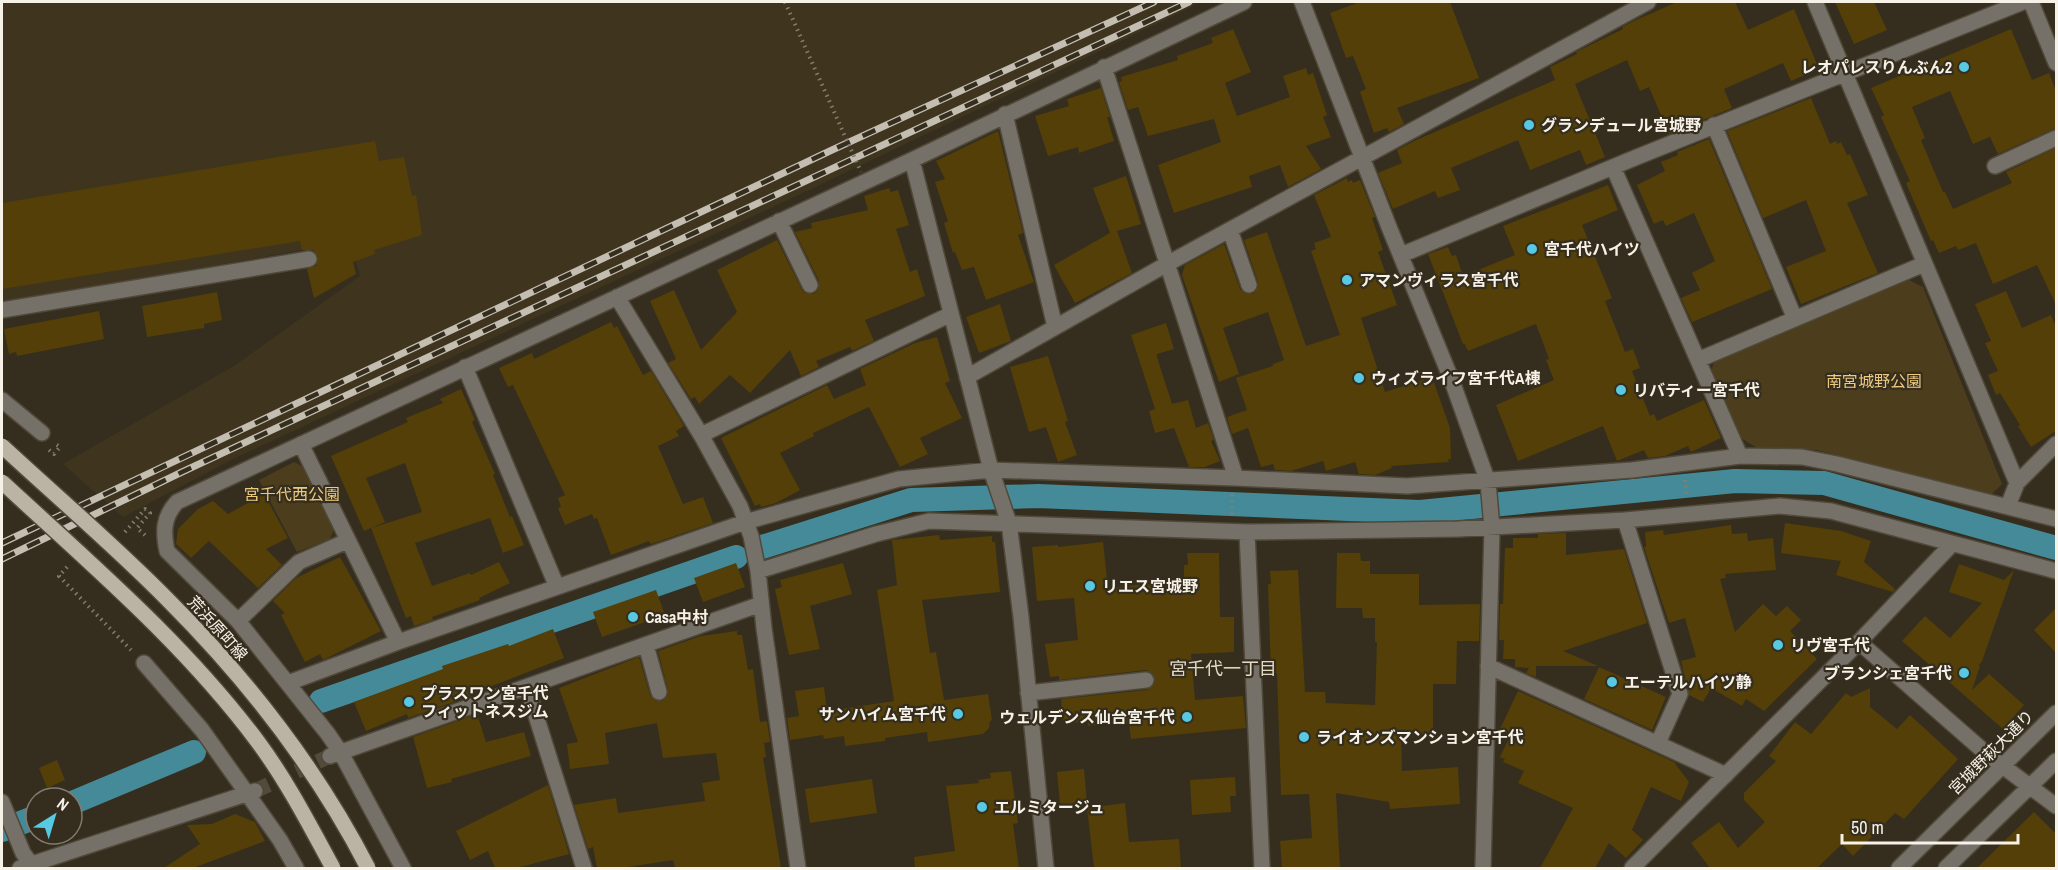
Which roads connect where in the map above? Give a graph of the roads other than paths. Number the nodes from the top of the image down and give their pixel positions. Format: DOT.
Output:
graph roads {
  1 [pos="1244,2"];
  2 [pos="1302,2"];
  3 [pos="1648,2"];
  4 [pos="1815,2"];
  5 [pos="2023,2"];
  6 [pos="2031,2"];
  7 [pos="2056,63"];
  8 [pos="1104,67"];
  9 [pos="1845,73"];
  10 [pos="1005,114"];
  11 [pos="1714,125"];
  12 [pos="2056,138"];
  13 [pos="1363,156"];
  14 [pos="912,160"];
  15 [pos="1995,166"];
  16 [pos="1613,167"];
  17 [pos="779,221"];
  18 [pos="1230,230"];
  19 [pos="1401,255"];
  20 [pos="309,259"];
  21 [pos="1167,264"];
  22 [pos="1924,264"];
  23 [pos="810,285"];
  24 [pos="1249,285"];
  25 [pos="617,297"];
  26 [pos="2,310"];
  27 [pos="951,315"];
  28 [pos="1795,319"];
  29 [pos="1055,327"];
  30 [pos="1698,360"];
  31 [pos="465,367"];
  32 [pos="967,377"];
  33 [pos="2,399"];
  34 [pos="42,433"];
  35 [pos="700,435"];
  36 [pos="301,444"];
  37 [pos="2056,444"];
  38 [pos="2,446"];
  39 [pos="1740,456"];
  40 [pos="991,470"];
  41 [pos="1236,478"];
  42 [pos="2,482"];
  43 [pos="2017,483"];
  44 [pos="1489,497"];
  45 [pos="2008,506"];
  46 [pos="2056,519"];
  47 [pos="1626,520"];
  48 [pos="746,522"];
  49 [pos="1009,523"];
  50 [pos="1492,528"];
  51 [pos="1247,532"];
  52 [pos="347,541"];
  53 [pos="1952,544"];
  54 [pos="758,571"];
  55 [pos="2056,572"];
  56 [pos="557,587"];
  57 [pos="761,604"];
  58 [pos="238,621"];
  59 [pos="398,642"];
  60 [pos="1859,642"];
  61 [pos="646,645"];
  62 [pos="144,663"];
  63 [pos="1488,666"];
  64 [pos="1146,680"];
  65 [pos="288,683"];
  66 [pos="527,687"];
  67 [pos="659,692"];
  68 [pos="1028,693"];
  69 [pos="2056,712"];
  70 [pos="1658,743"];
  71 [pos="335,755"];
  72 [pos="2056,761"];
  73 [pos="2003,766"];
  74 [pos="1726,774"];
  75 [pos="2031,785"];
  76 [pos="251,793"];
  77 [pos="2,802"];
  78 [pos="2056,806"];
  79 [pos="28,867"];
  80 [pos="296,868"];
  81 [pos="333,868"];
  82 [pos="368,868"];
  83 [pos="403,868"];
  84 [pos="584,868"];
  85 [pos="798,868"];
  86 [pos="1046,868"];
  87 [pos="1262,868"];
  88 [pos="1484,868"];
  89 [pos="1632,868"];
  90 [pos="1899,868"];
  91 [pos="1946,868"];
  1 -- 8 [label="street"];
  2 -- 13 [label="street"];
  3 -- 13 [label="street"];
  4 -- 9 [label="street"];
  5 -- 9 [label="street"];
  6 -- 7 [label="street"];
  8 -- 10 [label="street"];
  8 -- 21 [label="street"];
  9 -- 11 [label="street"];
  9 -- 22 [label="street"];
  10 -- 14 [label="street"];
  10 -- 29 [label="street"];
  11 -- 16 [label="street"];
  11 -- 28 [label="street"];
  12 -- 15 [label="street"];
  13 -- 18 [label="street"];
  13 -- 19 [label="street"];
  14 -- 17 [label="street"];
  14 -- 27 [label="street"];
  16 -- 19 [label="street"];
  16 -- 30 [label="street"];
  17 -- 23 [label="street"];
  17 -- 25 [label="street"];
  18 -- 21 [label="street"];
  18 -- 24 [label="street"];
  19 -- 44 [label="street"];
  20 -- 26 [label="street"];
  21 -- 29 [label="street"];
  21 -- 41 [label="street"];
  22 -- 28 [label="street"];
  22 -- 43 [label="street"];
  25 -- 31 [label="street"];
  25 -- 35 [label="street"];
  27 -- 32 [label="street"];
  27 -- 35 [label="street"];
  28 -- 30 [label="street"];
  29 -- 32 [label="street"];
  30 -- 39 [label="street"];
  31 -- 36 [label="street"];
  31 -- 56 [label="street"];
  32 -- 40 [label="street"];
  33 -- 34 [label="street"];
  35 -- 48 [label="street"];
  36 -- 52 [label="street"];
  36 -- 58 [label="street"];
  37 -- 43 [label="street"];
  38 -- 82 [label="main road, 荒浜原町線, bridge"];
  39 -- 44 [label="street"];
  39 -- 45 [label="street"];
  40 -- 41 [label="street"];
  40 -- 48 [label="street"];
  40 -- 49 [label="street"];
  41 -- 44 [label="street"];
  42 -- 81 [label="main road, bridge"];
  43 -- 45 [label="street"];
  44 -- 50 [label="street"];
  45 -- 46 [label="street"];
  47 -- 50 [label="street"];
  47 -- 53 [label="street"];
  47 -- 70 [label="street"];
  48 -- 54 [label="street"];
  48 -- 56 [label="street"];
  49 -- 51 [label="street"];
  49 -- 54 [label="street"];
  49 -- 68 [label="street"];
  50 -- 51 [label="street"];
  50 -- 63 [label="street"];
  51 -- 87 [label="street"];
  52 -- 58 [label="street"];
  52 -- 59 [label="street"];
  53 -- 55 [label="street"];
  53 -- 60 [label="street"];
  54 -- 57 [label="street"];
  56 -- 59 [label="street"];
  57 -- 61 [label="street"];
  57 -- 85 [label="street"];
  58 -- 65 [label="street"];
  59 -- 65 [label="street"];
  60 -- 73 [label="street"];
  60 -- 74 [label="street"];
  61 -- 66 [label="street"];
  61 -- 67 [label="street"];
  62 -- 76 [label="street"];
  63 -- 70 [label="street"];
  63 -- 88 [label="street"];
  64 -- 68 [label="street"];
  65 -- 71 [label="street"];
  66 -- 71 [label="street"];
  66 -- 84 [label="street"];
  68 -- 86 [label="street"];
  69 -- 73 [label="street, 宮城野萩大通り"];
  70 -- 74 [label="street"];
  71 -- 83 [label="street"];
  72 -- 75 [label="street"];
  73 -- 75 [label="street"];
  73 -- 90 [label="street, 宮城野萩大通り"];
  74 -- 89 [label="street"];
  75 -- 78 [label="street"];
  75 -- 91 [label="street"];
  76 -- 79 [label="street"];
  76 -- 80 [label="street"];
  77 -- 79 [label="street"];
}
